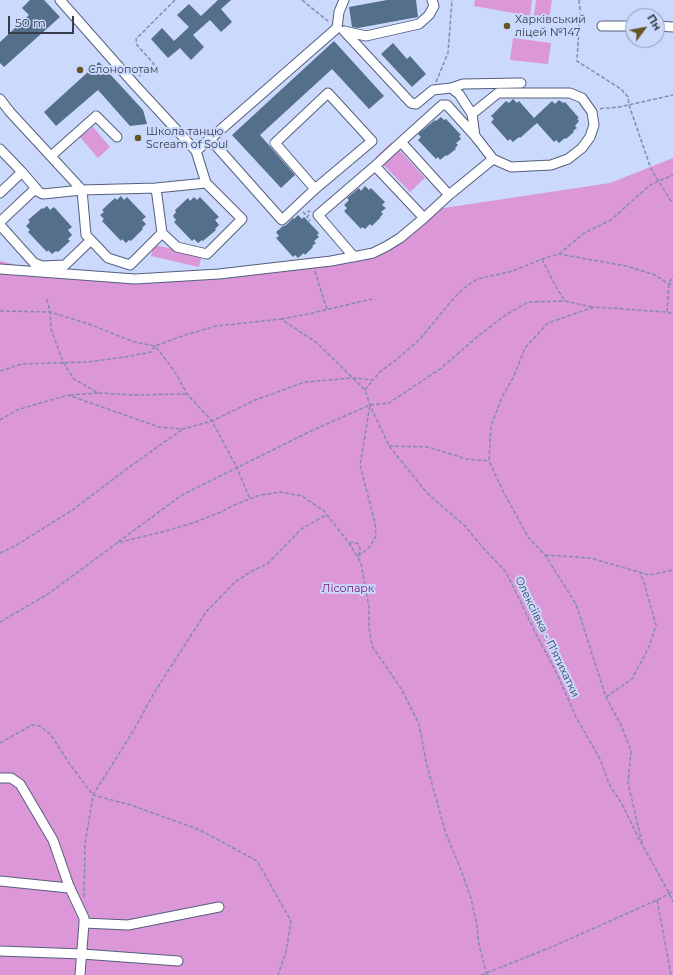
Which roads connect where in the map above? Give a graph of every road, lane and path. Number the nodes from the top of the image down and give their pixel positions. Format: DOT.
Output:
graph roads {
  1 [pos="60,0"];
  2 [pos="175,0"];
  3 [pos="302,0"];
  4 [pos="344,0"];
  5 [pos="432,0"];
  6 [pos="452,0"];
  7 [pos="579,0"];
  8 [pos="602,26"];
  9 [pos="625,26"];
  10 [pos="340,30"];
  11 [pos="133,82"];
  12 [pos="521,83"];
  13 [pos="451,88"];
  14 [pos="433,90"];
  15 [pos="673,95"];
  16 [pos="0,99"];
  17 [pos="630,105"];
  18 [pos="592,112"];
  19 [pos="472,114"];
  20 [pos="474,136"];
  21 [pos="117,138"];
  22 [pos="210,139"];
  23 [pos="401,142"];
  24 [pos="0,149"];
  25 [pos="196,151"];
  26 [pos="51,156"];
  27 [pos="493,159"];
  28 [pos="375,166"];
  29 [pos="22,172"];
  30 [pos="673,175"];
  31 [pos="659,181"];
  32 [pos="206,183"];
  33 [pos="36,188"];
  34 [pos="156,188"];
  35 [pos="315,189"];
  36 [pos="82,190"];
  37 [pos="0,192"];
  38 [pos="449,195"];
  39 [pos="673,202"];
  40 [pos="300,209"];
  41 [pos="307,217"];
  42 [pos="424,218"];
  43 [pos="0,222"];
  44 [pos="0,225"];
  45 [pos="162,233"];
  46 [pos="91,240"];
  47 [pos="559,254"];
  48 [pos="354,257"];
  49 [pos="542,259"];
  50 [pos="314,263"];
  51 [pos="0,269"];
  52 [pos="673,276"];
  53 [pos="669,284"];
  54 [pos="673,284"];
  55 [pos="47,299"];
  56 [pos="372,299"];
  57 [pos="565,301"];
  58 [pos="594,307"];
  59 [pos="327,310"];
  60 [pos="0,311"];
  61 [pos="50,312"];
  62 [pos="667,312"];
  63 [pos="673,314"];
  64 [pos="281,319"];
  65 [pos="155,346"];
  66 [pos="63,362"];
  67 [pos="0,371"];
  68 [pos="353,378"];
  69 [pos="373,380"];
  70 [pos="365,390"];
  71 [pos="98,393"];
  72 [pos="187,394"];
  73 [pos="68,395"];
  74 [pos="370,405"];
  75 [pos="0,420"];
  76 [pos="212,421"];
  77 [pos="183,430"];
  78 [pos="389,446"];
  79 [pos="489,461"];
  80 [pos="237,468"];
  81 [pos="250,499"];
  82 [pos="328,516"];
  83 [pos="117,543"];
  84 [pos="349,543"];
  85 [pos="0,553"];
  86 [pos="545,555"];
  87 [pos="358,556"];
  88 [pos="673,570"];
  89 [pos="640,572"];
  90 [pos="0,622"];
  91 [pos="606,697"];
  92 [pos="0,743"];
  93 [pos="0,778"];
  94 [pos="93,795"];
  95 [pos="642,846"];
  96 [pos="0,880"];
  97 [pos="70,888"];
  98 [pos="673,890"];
  99 [pos="669,893"];
  100 [pos="84,899"];
  101 [pos="657,900"];
  102 [pos="673,902"];
  103 [pos="219,907"];
  104 [pos="84,923"];
  105 [pos="0,951"];
  106 [pos="82,954"];
  107 [pos="178,961"];
  108 [pos="487,974"];
  109 [pos="80,975"];
  110 [pos="278,975"];
  111 [pos="481,975"];
  112 [pos="671,975"];
  1 -- 11 [label="street"];
  2 -- 11 [label="path"];
  3 -- 10 [label="path"];
  4 -- 10 [label="street"];
  5 -- 10 [label="street"];
  6 -- 14 [label="path"];
  7 -- 17 [label="path"];
  8 -- 9 [label="street"];
  10 -- 14 [label="street"];
  10 -- 22 [label="street"];
  11 -- 25 [label="street"];
  12 -- 13 [label="street"];
  13 -- 14 [label="street"];
  13 -- 19 [label="street"];
  15 -- 17 [label="path"];
  16 -- 26 [label="street"];
  17 -- 18 [label="path"];
  17 -- 31 [label="path"];
  18 -- 19 [label="street"];
  18 -- 27 [label="street"];
  19 -- 20 [label="street"];
  20 -- 23 [label="street"];
  20 -- 27 [label="street"];
  21 -- 26 [label="street"];
  22 -- 25 [label="street"];
  22 -- 35 [label="street"];
  23 -- 28 [label="street"];
  23 -- 38 [label="street"];
  24 -- 29 [label="street"];
  25 -- 32 [label="street"];
  26 -- 36 [label="street"];
  27 -- 38 [label="street"];
  28 -- 42 [label="street"];
  28 -- 48 [label="street"];
  29 -- 33 [label="street"];
  29 -- 37 [label="street"];
  30 -- 31 [label="path"];
  31 -- 39 [label="path"];
  31 -- 47 [label="path"];
  32 -- 34 [label="street"];
  32 -- 45 [label="street"];
  33 -- 36 [label="street"];
  33 -- 43 [label="street"];
  34 -- 36 [label="street"];
  34 -- 45 [label="street"];
  35 -- 35 [label="street"];
  36 -- 46 [label="street"];
  38 -- 42 [label="street"];
  40 -- 41 [label="path"];
  42 -- 48 [label="street"];
  44 -- 46 [label="street"];
  45 -- 46 [label="street"];
  47 -- 49 [label="path"];
  47 -- 53 [label="path"];
  48 -- 50 [label="street"];
  49 -- 57 [label="path"];
  49 -- 69 [label="path"];
  50 -- 51 [label="street"];
  50 -- 59 [label="path"];
  52 -- 53 [label="path"];
  53 -- 54 [label="path"];
  53 -- 62 [label="path"];
  55 -- 61 [label="path"];
  56 -- 59 [label="path"];
  57 -- 58 [label="path"];
  57 -- 74 [label="path"];
  58 -- 62 [label="path"];
  58 -- 79 [label="path"];
  59 -- 64 [label="path"];
  60 -- 61 [label="path"];
  61 -- 65 [label="path"];
  61 -- 66 [label="path"];
  62 -- 63 [label="path"];
  64 -- 65 [label="path"];
  64 -- 68 [label="path"];
  65 -- 66 [label="path"];
  65 -- 72 [label="path"];
  66 -- 67 [label="path"];
  66 -- 71 [label="path"];
  68 -- 69 [label="path"];
  68 -- 70 [label="path"];
  68 -- 76 [label="path"];
  69 -- 70 [label="path"];
  70 -- 74 [label="path, Олексіївка - П'ятихатки"];
  71 -- 72 [label="path"];
  71 -- 73 [label="path"];
  72 -- 76 [label="path"];
  73 -- 75 [label="path"];
  73 -- 77 [label="path"];
  74 -- 78 [label="path, Олексіївка - П'ятихатки"];
  74 -- 80 [label="path"];
  74 -- 87 [label="path"];
  76 -- 77 [label="path"];
  76 -- 80 [label="path"];
  77 -- 85 [label="path"];
  78 -- 79 [label="path"];
  78 -- 95 [label="path, Олексіївка - П'ятихатки"];
  79 -- 86 [label="path"];
  80 -- 81 [label="path"];
  80 -- 83 [label="path"];
  81 -- 82 [label="path"];
  81 -- 83 [label="path"];
  82 -- 84 [label="path"];
  82 -- 94 [label="path"];
  83 -- 90 [label="path"];
  84 -- 87 [label="path"];
  84 -- 87 [label="path"];
  86 -- 89 [label="path"];
  86 -- 91 [label="path"];
  87 -- 108 [label="path"];
  88 -- 89 [label="path"];
  89 -- 91 [label="path"];
  91 -- 95 [label="path"];
  92 -- 94 [label="path"];
  93 -- 97 [label="street"];
  94 -- 100 [label="path"];
  94 -- 110 [label="path"];
  95 -- 99 [label="path, Олексіївка - П'ятихатки"];
  96 -- 97 [label="street"];
  97 -- 104 [label="street"];
  98 -- 99 [label="path"];
  99 -- 101 [label="path"];
  99 -- 102 [label="path, Олексіївка - П'ятихатки"];
  101 -- 108 [label="path"];
  101 -- 112 [label="path"];
  103 -- 104 [label="street"];
  104 -- 106 [label="street"];
  105 -- 106 [label="street"];
  106 -- 107 [label="street"];
  106 -- 109 [label="street"];
  108 -- 111 [label="path"];
}
